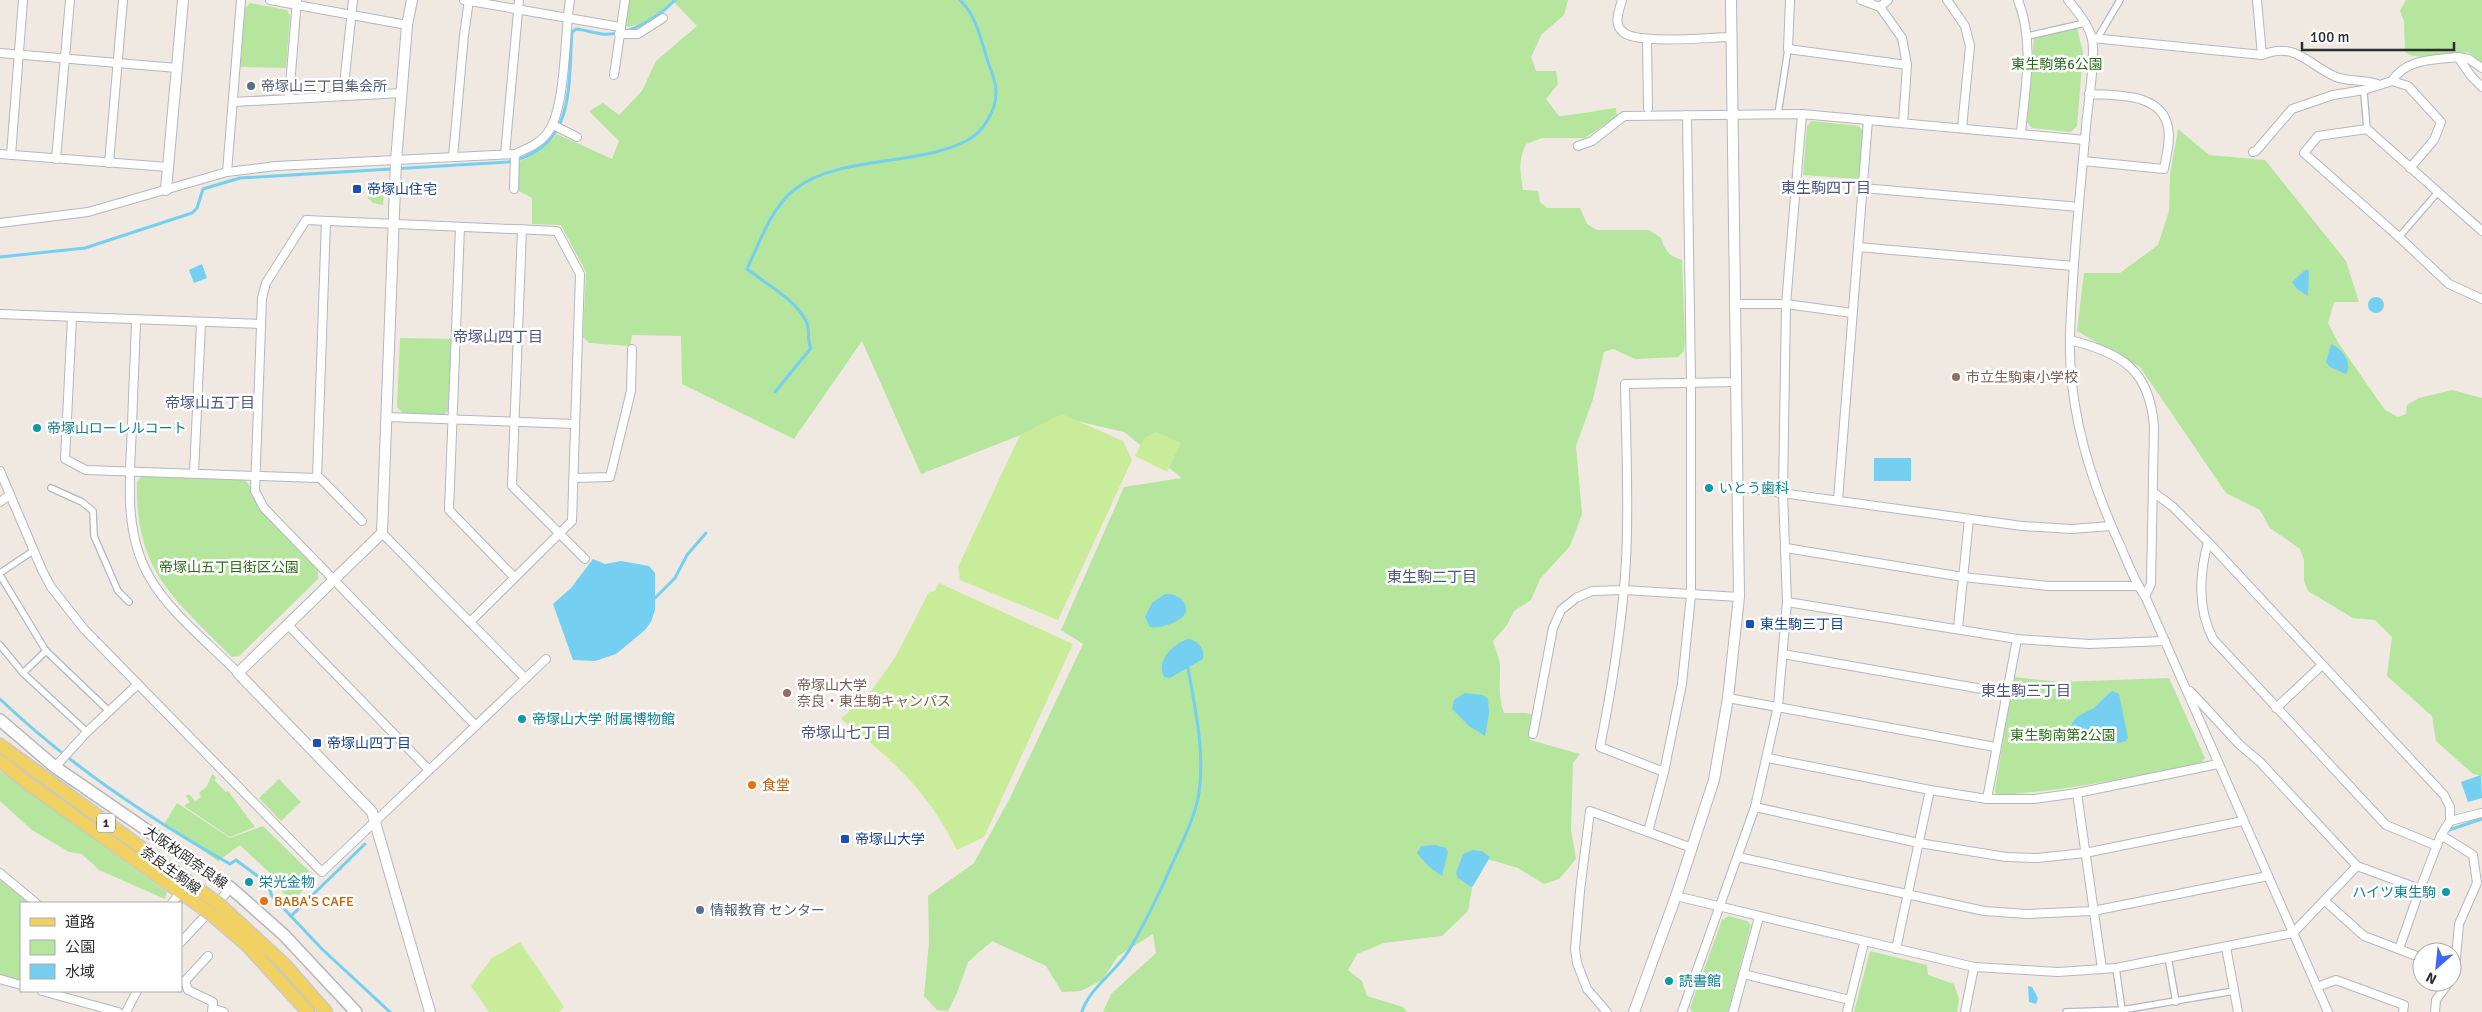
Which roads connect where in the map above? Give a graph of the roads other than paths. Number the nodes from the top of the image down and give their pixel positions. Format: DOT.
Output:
graph roads {
  1 [pos="23,0"];
  2 [pos="70,0"];
  3 [pos="123,0"];
  4 [pos="183,0"];
  5 [pos="241,0"];
  6 [pos="270,0"];
  7 [pos="353,0"];
  8 [pos="412,0"];
  9 [pos="467,0"];
  10 [pos="519,0"];
  11 [pos="570,0"];
  12 [pos="625,0"];
  13 [pos="1622,0"];
  14 [pos="1731,0"];
  15 [pos="1790,0"];
  16 [pos="1861,0"];
  17 [pos="1888,0"];
  18 [pos="1947,0"];
  19 [pos="2018,0"];
  20 [pos="2068,0"];
  21 [pos="2120,0"];
  22 [pos="2257,0"];
  23 [pos="297,2"];
  24 [pos="1880,7"];
  25 [pos="517,10"];
  26 [pos="350,15"];
  27 [pos="567,18"];
  28 [pos="664,18"];
  29 [pos="2085,23"];
  30 [pos="407,25"];
  31 [pos="619,30"];
  32 [pos="2028,36"];
  33 [pos="1731,37"];
  34 [pos="2094,38"];
  35 [pos="1648,39"];
  36 [pos="1788,49"];
  37 [pos="0,53"];
  38 [pos="19,54"];
  39 [pos="2262,55"];
  40 [pos="2458,57"];
  41 [pos="64,58"];
  42 [pos="118,63"];
  43 [pos="1907,65"];
  44 [pos="177,68"];
  45 [pos="2482,68"];
  46 [pos="614,76"];
  47 [pos="2392,81"];
  48 [pos="2377,84"];
  49 [pos="2482,87"];
  50 [pos="402,93"];
  51 [pos="2364,93"];
  52 [pos="2089,94"];
  53 [pos="343,95"];
  54 [pos="289,98"];
  55 [pos="233,102"];
  56 [pos="1648,108"];
  57 [pos="1778,114"];
  58 [pos="1802,114"];
  59 [pos="1687,115"];
  60 [pos="1732,115"];
  61 [pos="1868,120"];
  62 [pos="1902,122"];
  63 [pos="553,125"];
  64 [pos="1962,128"];
  65 [pos="2367,129"];
  66 [pos="2021,133"];
  67 [pos="577,137"];
  68 [pos="2085,140"];
  69 [pos="1578,146"];
  70 [pos="2252,152"];
  71 [pos="0,154"];
  72 [pos="505,154"];
  73 [pos="515,154"];
  74 [pos="11,155"];
  75 [pos="453,157"];
  76 [pos="56,159"];
  77 [pos="396,161"];
  78 [pos="2083,161"];
  79 [pos="109,163"];
  80 [pos="168,167"];
  81 [pos="2410,168"];
  82 [pos="227,172"];
  83 [pos="1863,188"];
  84 [pos="514,189"];
  85 [pos="166,190"];
  86 [pos="2438,192"];
  87 [pos="2079,207"];
  88 [pos="326,221"];
  89 [pos="0,222"];
  90 [pos="394,223"];
  91 [pos="460,227"];
  92 [pos="522,229"];
  93 [pos="2482,231"];
  94 [pos="2400,237"];
  95 [pos="1858,247"];
  96 [pos="2073,266"];
  97 [pos="2482,299"];
  98 [pos="1735,304"];
  99 [pos="1786,304"];
  100 [pos="1852,313"];
  101 [pos="0,314"];
  102 [pos="72,317"];
  103 [pos="136,320"];
  104 [pos="201,323"];
  105 [pos="260,324"];
  106 [pos="2070,340"];
  107 [pos="632,349"];
  108 [pos="1737,382"];
  109 [pos="1692,383"];
  110 [pos="387,417"];
  111 [pos="454,420"];
  112 [pos="514,422"];
  113 [pos="575,424"];
  114 [pos="0,471"];
  115 [pos="130,471"];
  116 [pos="194,473"];
  117 [pos="256,476"];
  118 [pos="316,478"];
  119 [pos="574,478"];
  120 [pos="51,488"];
  121 [pos="1738,488"];
  122 [pos="2153,492"];
  123 [pos="1783,493"];
  124 [pos="10,495"];
  125 [pos="1838,500"];
  126 [pos="0,502"];
  127 [pos="1969,519"];
  128 [pos="362,521"];
  129 [pos="2111,526"];
  130 [pos="382,533"];
  131 [pos="559,534"];
  132 [pos="2208,542"];
  133 [pos="1786,548"];
  134 [pos="33,550"];
  135 [pos="585,559"];
  136 [pos="0,574"];
  137 [pos="514,577"];
  138 [pos="1963,577"];
  139 [pos="334,579"];
  140 [pos="2138,586"];
  141 [pos="1624,590"];
  142 [pos="1691,595"];
  143 [pos="2145,596"];
  144 [pos="1739,598"];
  145 [pos="129,602"];
  146 [pos="1787,602"];
  147 [pos="470,622"];
  148 [pos="288,625"];
  149 [pos="1958,628"];
  150 [pos="2016,639"];
  151 [pos="2165,641"];
  152 [pos="0,645"];
  153 [pos="46,651"];
  154 [pos="1783,654"];
  155 [pos="546,659"];
  156 [pos="2322,664"];
  157 [pos="23,673"];
  158 [pos="238,673"];
  159 [pos="525,678"];
  160 [pos="138,684"];
  161 [pos="2185,686"];
  162 [pos="2005,694"];
  163 [pos="1728,698"];
  164 [pos="1778,706"];
  165 [pos="2276,708"];
  166 [pos="110,712"];
  167 [pos="0,720"];
  168 [pos="475,724"];
  169 [pos="87,732"];
  170 [pos="1533,734"];
  171 [pos="0,746"];
  172 [pos="1996,747"];
  173 [pos="1768,758"];
  174 [pos="0,761"];
  175 [pos="2218,764"];
  176 [pos="55,768"];
  177 [pos="429,770"];
  178 [pos="1664,772"];
  179 [pos="1930,790"];
  180 [pos="2077,793"];
  181 [pos="1987,799"];
  182 [pos="1755,808"];
  183 [pos="2482,814"];
  184 [pos="375,821"];
  185 [pos="2243,821"];
  186 [pos="2450,821"];
  187 [pos="1648,832"];
  188 [pos="2441,835"];
  189 [pos="1919,843"];
  190 [pos="2437,846"];
  191 [pos="1692,848"];
  192 [pos="2085,853"];
  193 [pos="1738,857"];
  194 [pos="2357,866"];
  195 [pos="0,873"];
  196 [pos="2268,876"];
  197 [pos="230,888"];
  198 [pos="2420,889"];
  199 [pos="1907,895"];
  200 [pos="1676,896"];
  201 [pos="2325,901"];
  202 [pos="35,902"];
  203 [pos="212,907"];
  204 [pos="1720,908"];
  205 [pos="2093,911"];
  206 [pos="1758,917"];
  207 [pos="2293,933"];
  208 [pos="182,941"];
  209 [pos="2457,942"];
  210 [pos="1864,943"];
  211 [pos="2226,947"];
  212 [pos="1896,949"];
  213 [pos="2399,949"];
  214 [pos="2412,954"];
  215 [pos="208,956"];
  216 [pos="2168,957"];
  217 [pos="1974,967"];
  218 [pos="2116,968"];
  219 [pos="2102,969"];
  220 [pos="1743,974"];
  221 [pos="0,980"];
  222 [pos="20,985"];
  223 [pos="2317,987"];
  224 [pos="2234,991"];
  225 [pos="46,992"];
  226 [pos="136,992"];
  227 [pos="2442,992"];
  228 [pos="1850,1000"];
  229 [pos="2176,1002"];
  230 [pos="213,1010"];
  231 [pos="2122,1010"];
  232 [pos="118,1012"];
  233 [pos="126,1012"];
  234 [pos="224,1012"];
  235 [pos="308,1012"];
  236 [pos="326,1012"];
  237 [pos="356,1012"];
  238 [pos="430,1012"];
  239 [pos="1607,1012"];
  240 [pos="1634,1012"];
  241 [pos="1682,1012"];
  242 [pos="1733,1012"];
  243 [pos="1848,1012"];
  244 [pos="1965,1012"];
  245 [pos="2066,1012"];
  246 [pos="2238,1012"];
  247 [pos="2328,1012"];
  248 [pos="2403,1012"];
  249 [pos="2435,1012"];
  1 -- 38 [label="street"];
  2 -- 41 [label="street"];
  3 -- 42 [label="street"];
  4 -- 44 [label="street"];
  5 -- 55 [label="street"];
  6 -- 23 [label="street"];
  7 -- 26 [label="street"];
  8 -- 30 [label="street"];
  9 -- 25 [label="street"];
  9 -- 75 [label="street"];
  10 -- 25 [label="street"];
  11 -- 27 [label="street"];
  12 -- 31 [label="street"];
  13 -- 35 [label="street"];
  14 -- 33 [label="street"];
  15 -- 36 [label="street"];
  16 -- 24 [label="street"];
  17 -- 24 [label="street"];
  18 -- 64 [label="street"];
  19 -- 32 [label="street"];
  20 -- 29 [label="street"];
  21 -- 34 [label="street"];
  22 -- 39 [label="street"];
  23 -- 26 [label="street"];
  23 -- 54 [label="street"];
  24 -- 43 [label="street"];
  25 -- 27 [label="street"];
  25 -- 72 [label="street"];
  26 -- 30 [label="street"];
  26 -- 53 [label="street"];
  27 -- 31 [label="street"];
  27 -- 63 [label="street"];
  28 -- 31 [label="street"];
  29 -- 32 [label="street"];
  29 -- 34 [label="street"];
  30 -- 50 [label="street"];
  31 -- 46 [label="street"];
  32 -- 66 [label="street"];
  33 -- 35 [label="street"];
  33 -- 60 [label="street"];
  34 -- 39 [label="street"];
  34 -- 52 [label="street"];
  35 -- 56 [label="street"];
  36 -- 43 [label="street"];
  36 -- 57 [label="street"];
  37 -- 38 [label="street"];
  38 -- 41 [label="street"];
  38 -- 74 [label="street"];
  39 -- 48 [label="street"];
  40 -- 45 [label="street"];
  40 -- 47 [label="street"];
  40 -- 49 [label="street"];
  41 -- 42 [label="street"];
  41 -- 76 [label="street"];
  42 -- 44 [label="street"];
  42 -- 79 [label="street"];
  43 -- 62 [label="street"];
  44 -- 80 [label="street"];
  47 -- 48 [label="street"];
  47 -- 81 [label="street"];
  48 -- 70 [label="street"];
  50 -- 53 [label="street"];
  50 -- 77 [label="street"];
  51 -- 65 [label="street"];
  52 -- 68 [label="street"];
  52 -- 78 [label="street"];
  53 -- 54 [label="street"];
  54 -- 55 [label="street"];
  55 -- 82 [label="street"];
  57 -- 58 [label="street"];
  57 -- 60 [label="street"];
  58 -- 61 [label="street"];
  58 -- 99 [label="street"];
  59 -- 60 [label="street"];
  59 -- 69 [label="street"];
  59 -- 109 [label="street"];
  60 -- 98 [label="street"];
  61 -- 62 [label="street"];
  61 -- 83 [label="street"];
  62 -- 64 [label="street"];
  63 -- 67 [label="street"];
  63 -- 73 [label="street"];
  64 -- 66 [label="street"];
  65 -- 81 [label="street"];
  65 -- 94 [label="street"];
  66 -- 68 [label="street"];
  68 -- 78 [label="street"];
  71 -- 74 [label="street"];
  72 -- 73 [label="street"];
  72 -- 75 [label="street"];
  73 -- 84 [label="street"];
  74 -- 76 [label="street"];
  75 -- 77 [label="street"];
  76 -- 79 [label="street"];
  77 -- 82 [label="street"];
  77 -- 90 [label="street"];
  78 -- 87 [label="street"];
  79 -- 80 [label="street"];
  80 -- 85 [label="street"];
  81 -- 86 [label="street"];
  82 -- 85 [label="street"];
  83 -- 87 [label="street"];
  83 -- 95 [label="street"];
  85 -- 89 [label="street"];
  86 -- 93 [label="street"];
  86 -- 94 [label="street"];
  87 -- 96 [label="street"];
  88 -- 90 [label="street"];
  88 -- 105 [label="street"];
  88 -- 118 [label="street"];
  90 -- 91 [label="street"];
  90 -- 110 [label="street"];
  91 -- 92 [label="street"];
  91 -- 111 [label="street"];
  92 -- 112 [label="street"];
  92 -- 113 [label="street"];
  94 -- 97 [label="street"];
  95 -- 96 [label="street"];
  95 -- 100 [label="street"];
  96 -- 106 [label="street"];
  98 -- 99 [label="street"];
  98 -- 108 [label="street"];
  99 -- 100 [label="street"];
  99 -- 123 [label="street"];
  100 -- 125 [label="street"];
  101 -- 102 [label="street"];
  102 -- 103 [label="street"];
  102 -- 115 [label="street"];
  103 -- 104 [label="street"];
  103 -- 115 [label="street"];
  104 -- 105 [label="street"];
  104 -- 116 [label="street"];
  105 -- 117 [label="street"];
  106 -- 122 [label="street"];
  106 -- 129 [label="street"];
  107 -- 119 [label="street"];
  108 -- 109 [label="street"];
  108 -- 121 [label="street"];
  109 -- 141 [label="street"];
  109 -- 142 [label="street"];
  110 -- 111 [label="street"];
  110 -- 130 [label="street"];
  111 -- 112 [label="street"];
  111 -- 137 [label="street"];
  112 -- 113 [label="street"];
  112 -- 131 [label="street"];
  113 -- 119 [label="street"];
  114 -- 124 [label="street"];
  115 -- 116 [label="street"];
  115 -- 158 [label="street"];
  116 -- 117 [label="street"];
  117 -- 118 [label="street"];
  117 -- 139 [label="street"];
  118 -- 128 [label="street"];
  119 -- 131 [label="street"];
  120 -- 145 [label="street"];
  121 -- 123 [label="street"];
  121 -- 144 [label="street"];
  122 -- 132 [label="street"];
  122 -- 143 [label="street"];
  123 -- 125 [label="street"];
  123 -- 133 [label="street"];
  124 -- 126 [label="street"];
  124 -- 134 [label="street"];
  125 -- 127 [label="street"];
  127 -- 129 [label="street"];
  127 -- 138 [label="street"];
  129 -- 140 [label="street"];
  130 -- 139 [label="street"];
  130 -- 147 [label="street"];
  131 -- 135 [label="street"];
  131 -- 137 [label="street"];
  132 -- 156 [label="street"];
  132 -- 165 [label="street"];
  133 -- 138 [label="street"];
  133 -- 146 [label="street"];
  134 -- 136 [label="street"];
  134 -- 160 [label="street"];
  136 -- 153 [label="street"];
  137 -- 147 [label="street"];
  138 -- 140 [label="street"];
  138 -- 149 [label="street"];
  139 -- 148 [label="street"];
  139 -- 168 [label="street"];
  140 -- 143 [label="street"];
  141 -- 142 [label="street"];
  141 -- 170 [label="street"];
  141 -- 178 [label="street"];
  142 -- 144 [label="street"];
  142 -- 178 [label="street"];
  143 -- 151 [label="street"];
  144 -- 163 [label="street"];
  146 -- 149 [label="street"];
  146 -- 154 [label="street"];
  147 -- 159 [label="street"];
  148 -- 158 [label="street"];
  148 -- 177 [label="street"];
  149 -- 150 [label="street"];
  150 -- 151 [label="street"];
  150 -- 162 [label="street"];
  151 -- 161 [label="street"];
  152 -- 157 [label="street"];
  153 -- 157 [label="street"];
  153 -- 166 [label="street"];
  154 -- 162 [label="street"];
  154 -- 164 [label="street"];
  155 -- 159 [label="street"];
  156 -- 165 [label="street"];
  156 -- 186 [label="street"];
  157 -- 169 [label="street"];
  158 -- 184 [label="street"];
  159 -- 168 [label="street"];
  160 -- 166 [label="street"];
  160 -- 184 [label="street"];
  161 -- 175 [label="street"];
  161 -- 194 [label="street"];
  162 -- 172 [label="street"];
  163 -- 164 [label="street"];
  163 -- 191 [label="street"];
  164 -- 172 [label="street"];
  164 -- 173 [label="street"];
  165 -- 190 [label="street"];
  166 -- 169 [label="street"];
  167 -- 176 [label="main road, 大阪枚岡奈良線"];
  168 -- 177 [label="street"];
  169 -- 176 [label="street"];
  171 -- 203 [label="main road, 奈良生駒線 / 1"];
  172 -- 181 [label="street"];
  173 -- 179 [label="street"];
  173 -- 182 [label="street"];
  174 -- 203 [label="main road, 奈良生駒線 / 1"];
  175 -- 180 [label="street"];
  175 -- 185 [label="street"];
  176 -- 197 [label="main road, 大阪枚岡奈良線"];
  177 -- 184 [label="street"];
  178 -- 187 [label="street"];
  179 -- 181 [label="street"];
  179 -- 189 [label="street"];
  180 -- 181 [label="street"];
  180 -- 192 [label="street"];
  182 -- 189 [label="street"];
  182 -- 193 [label="street"];
  183 -- 186 [label="street"];
  184 -- 238 [label="street"];
  185 -- 192 [label="street"];
  185 -- 196 [label="street"];
  186 -- 188 [label="street"];
  187 -- 191 [label="street"];
  187 -- 239 [label="street"];
  188 -- 190 [label="street"];
  188 -- 209 [label="street"];
  189 -- 192 [label="street"];
  189 -- 199 [label="street"];
  190 -- 198 [label="street"];
  191 -- 200 [label="street"];
  192 -- 205 [label="street"];
  193 -- 199 [label="street"];
  193 -- 204 [label="street"];
  194 -- 198 [label="street"];
  194 -- 201 [label="street"];
  195 -- 202 [label="street"];
  196 -- 205 [label="street"];
  196 -- 207 [label="street"];
  197 -- 208 [label="street"];
  197 -- 237 [label="main road, 大阪枚岡奈良線"];
  198 -- 213 [label="street"];
  199 -- 205 [label="street"];
  199 -- 212 [label="street"];
  200 -- 204 [label="street"];
  200 -- 240 [label="street"];
  201 -- 207 [label="street"];
  201 -- 213 [label="street"];
  203 -- 235 [label="main road, 奈良生駒線 / 1"];
  203 -- 236 [label="main road, 奈良生駒線 / 1"];
  204 -- 206 [label="street"];
  204 -- 241 [label="street"];
  205 -- 219 [label="street"];
  206 -- 210 [label="street"];
  206 -- 220 [label="street"];
  207 -- 211 [label="street"];
  207 -- 223 [label="street"];
  210 -- 212 [label="street"];
  210 -- 228 [label="street"];
  211 -- 216 [label="street"];
  211 -- 224 [label="street"];
  212 -- 217 [label="street"];
  213 -- 214 [label="street"];
  215 -- 230 [label="street"];
  216 -- 218 [label="street"];
  216 -- 229 [label="street"];
  217 -- 219 [label="street"];
  217 -- 244 [label="street"];
  218 -- 219 [label="street"];
  218 -- 231 [label="street"];
  220 -- 228 [label="street"];
  220 -- 242 [label="street"];
  221 -- 222 [label="street"];
  223 -- 247 [label="street"];
  223 -- 248 [label="street"];
  224 -- 229 [label="street"];
  224 -- 246 [label="street"];
  225 -- 232 [label="street"];
  226 -- 233 [label="street"];
  227 -- 249 [label="street"];
  228 -- 243 [label="street"];
  229 -- 231 [label="street"];
  230 -- 234 [label="street"];
  231 -- 245 [label="street"];
}
